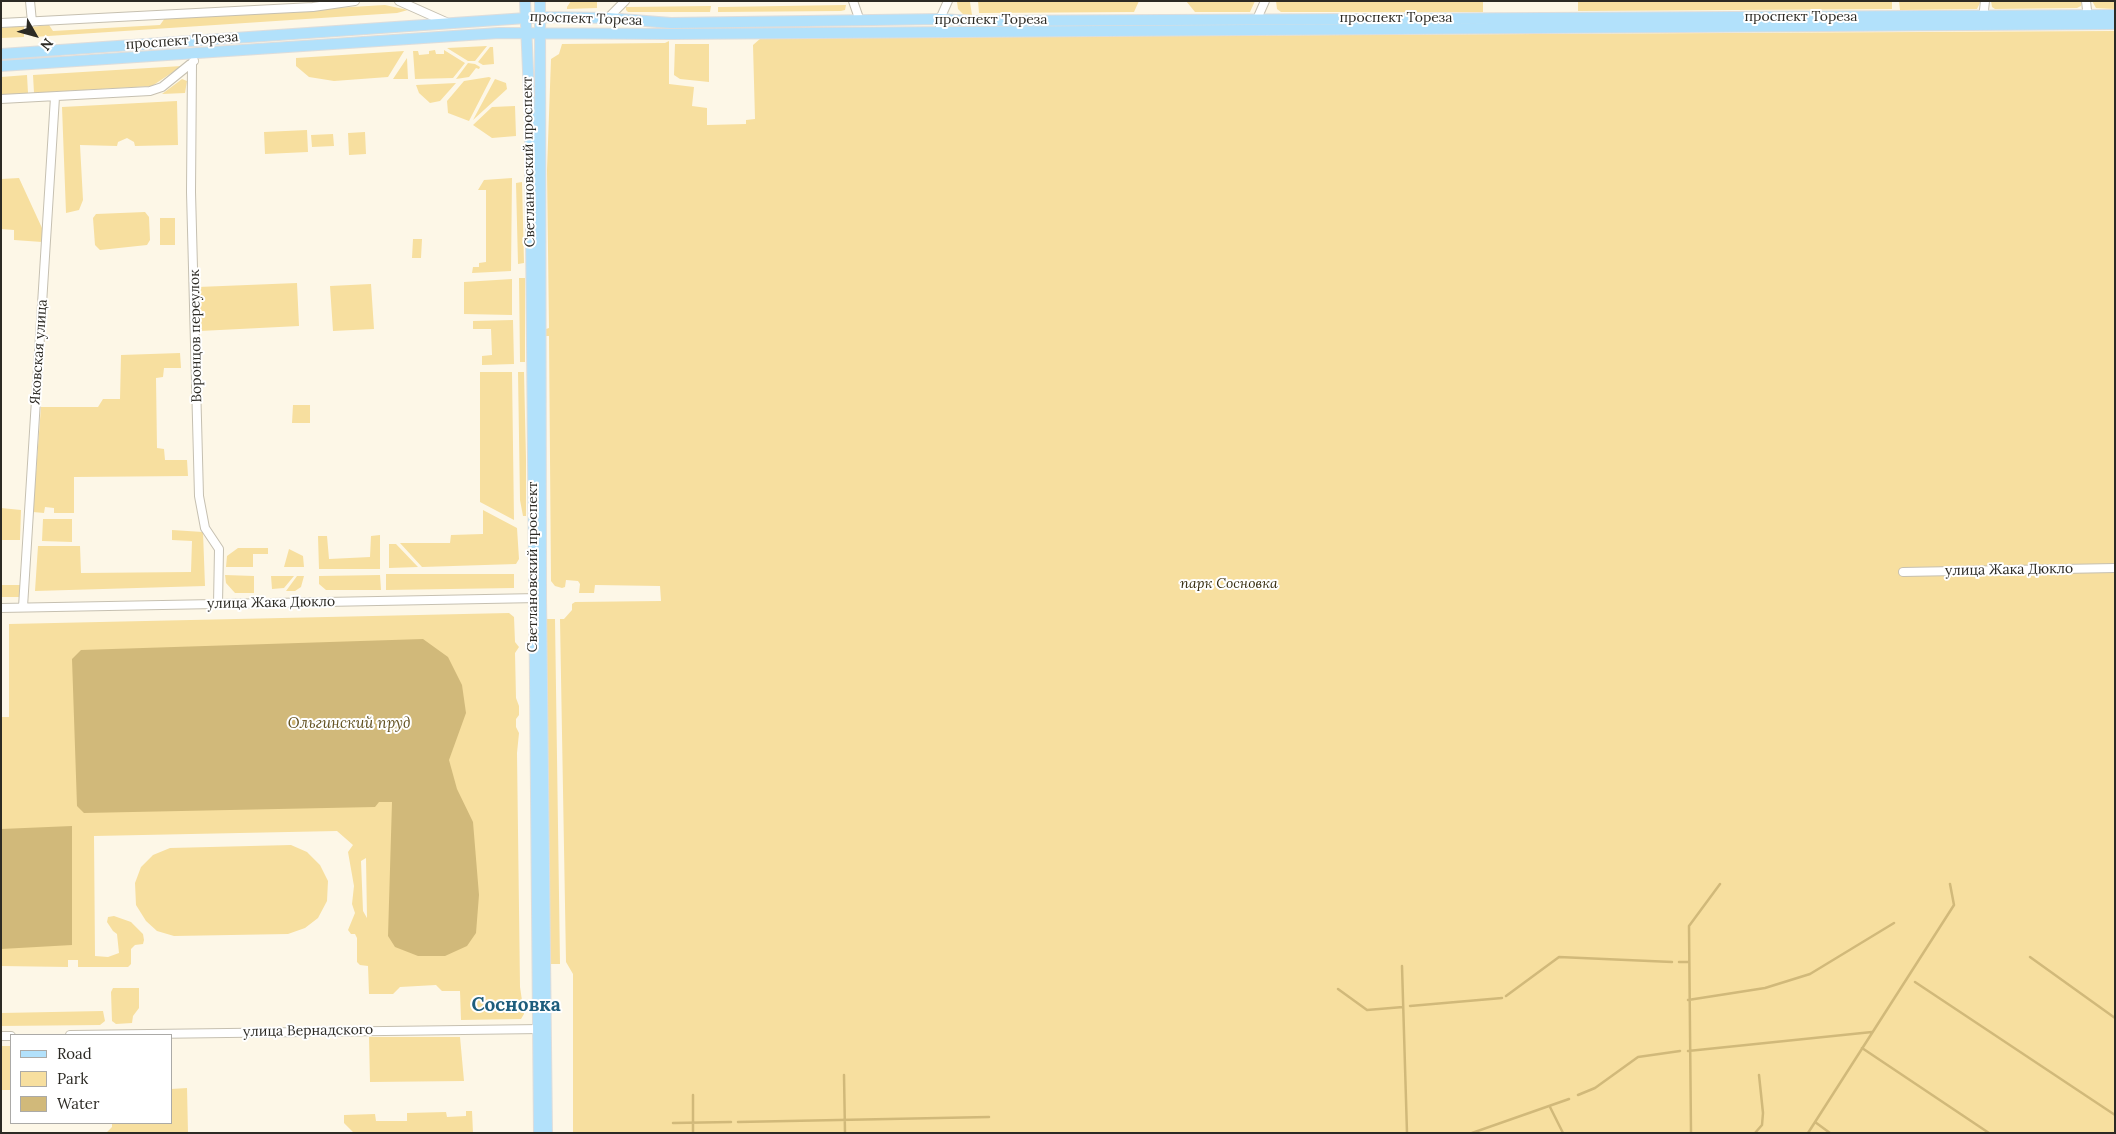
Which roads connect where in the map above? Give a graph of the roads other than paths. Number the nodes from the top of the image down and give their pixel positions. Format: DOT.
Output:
graph roads {
  1 [pos="30,1"];
  2 [pos="355,1"];
  3 [pos="400,1"];
  4 [pos="525,1"];
  5 [pos="540,1"];
  6 [pos="625,1"];
  7 [pos="853,1"];
  8 [pos="948,1"];
  9 [pos="1265,1"];
  10 [pos="1985,1"];
  11 [pos="2086,1"];
  12 [pos="2115,15"];
  13 [pos="525,17"];
  14 [pos="541,17"];
  15 [pos="608,18"];
  16 [pos="940,19"];
  17 [pos="1257,19"];
  18 [pos="2088,20"];
  19 [pos="860,21"];
  20 [pos="1983,21"];
  21 [pos="32,22"];
  22 [pos="446,22"];
  23 [pos="1,23"];
  24 [pos="2115,24"];
  25 [pos="940,31"];
  26 [pos="526,33"];
  27 [pos="541,33"];
  28 [pos="201,53"];
  29 [pos="1,54"];
  30 [pos="192,63"];
  31 [pos="1,66"];
  32 [pos="55,97"];
  33 [pos="1,100"];
  34 [pos="2115,568"];
  35 [pos="1903,572"];
  36 [pos="537,598"];
  37 [pos="218,604"];
  38 [pos="1,608"];
  39 [pos="23,608"];
  40 [pos="542,1029"];
  41 [pos="149,1034"];
  42 [pos="539,1133"];
  43 [pos="548,1133"];
  1 -- 21 [label="street"];
  2 -- 21 [label="street"];
  3 -- 22 [label="street"];
  4 -- 13 [label="main road, Светлановский проспект"];
  5 -- 14 [label="main road, Светлановский проспект"];
  6 -- 15 [label="street"];
  7 -- 19 [label="street"];
  8 -- 16 [label="street"];
  9 -- 17 [label="street"];
  10 -- 20 [label="street"];
  11 -- 18 [label="street"];
  12 -- 18 [label="main road, проспект Тореза"];
  13 -- 14 [label="main road, проспект Тореза"];
  13 -- 22 [label="main road, проспект Тореза"];
  13 -- 26 [label="main road, Светлановский проспект"];
  14 -- 15 [label="main road, проспект Тореза"];
  14 -- 27 [label="main road, Светлановский проспект"];
  15 -- 19 [label="main road, проспект Тореза"];
  16 -- 17 [label="main road, проспект Тореза"];
  16 -- 19 [label="main road, проспект Тореза"];
  16 -- 25 [label="street"];
  17 -- 20 [label="main road, проспект Тореза"];
  18 -- 20 [label="main road, проспект Тореза"];
  18 -- 24 [label="main road, проспект Тореза"];
  20 -- 25 [label="main road, проспект Тореза"];
  21 -- 23 [label="street"];
  22 -- 29 [label="main road, проспект Тореза"];
  25 -- 27 [label="main road, проспект Тореза"];
  26 -- 27 [label="main road, проспект Тореза"];
  26 -- 28 [label="main road, проспект Тореза"];
  26 -- 36 [label="main road, Светлановский проспект"];
  27 -- 36 [label="main road, Светлановский проспект"];
  28 -- 30 [label="street"];
  28 -- 31 [label="main road, проспект Тореза"];
  30 -- 32 [label="street"];
  30 -- 37 [label="street, Воронцов переулок"];
  32 -- 33 [label="street"];
  32 -- 39 [label="street, Яковская улица"];
  34 -- 35 [label="street, улица Жака Дюкло"];
  36 -- 37 [label="street, улица Жака Дюкло"];
  36 -- 40 [label="main road, Светлановский проспект"];
  37 -- 39 [label="street, улица Жака Дюкло"];
  38 -- 39 [label="street, улица Жака Дюкло"];
  40 -- 41 [label="street, улица Вернадского"];
  40 -- 42 [label="main road, Светлановский проспект"];
  40 -- 43 [label="main road, Светлановский проспект"];
}
